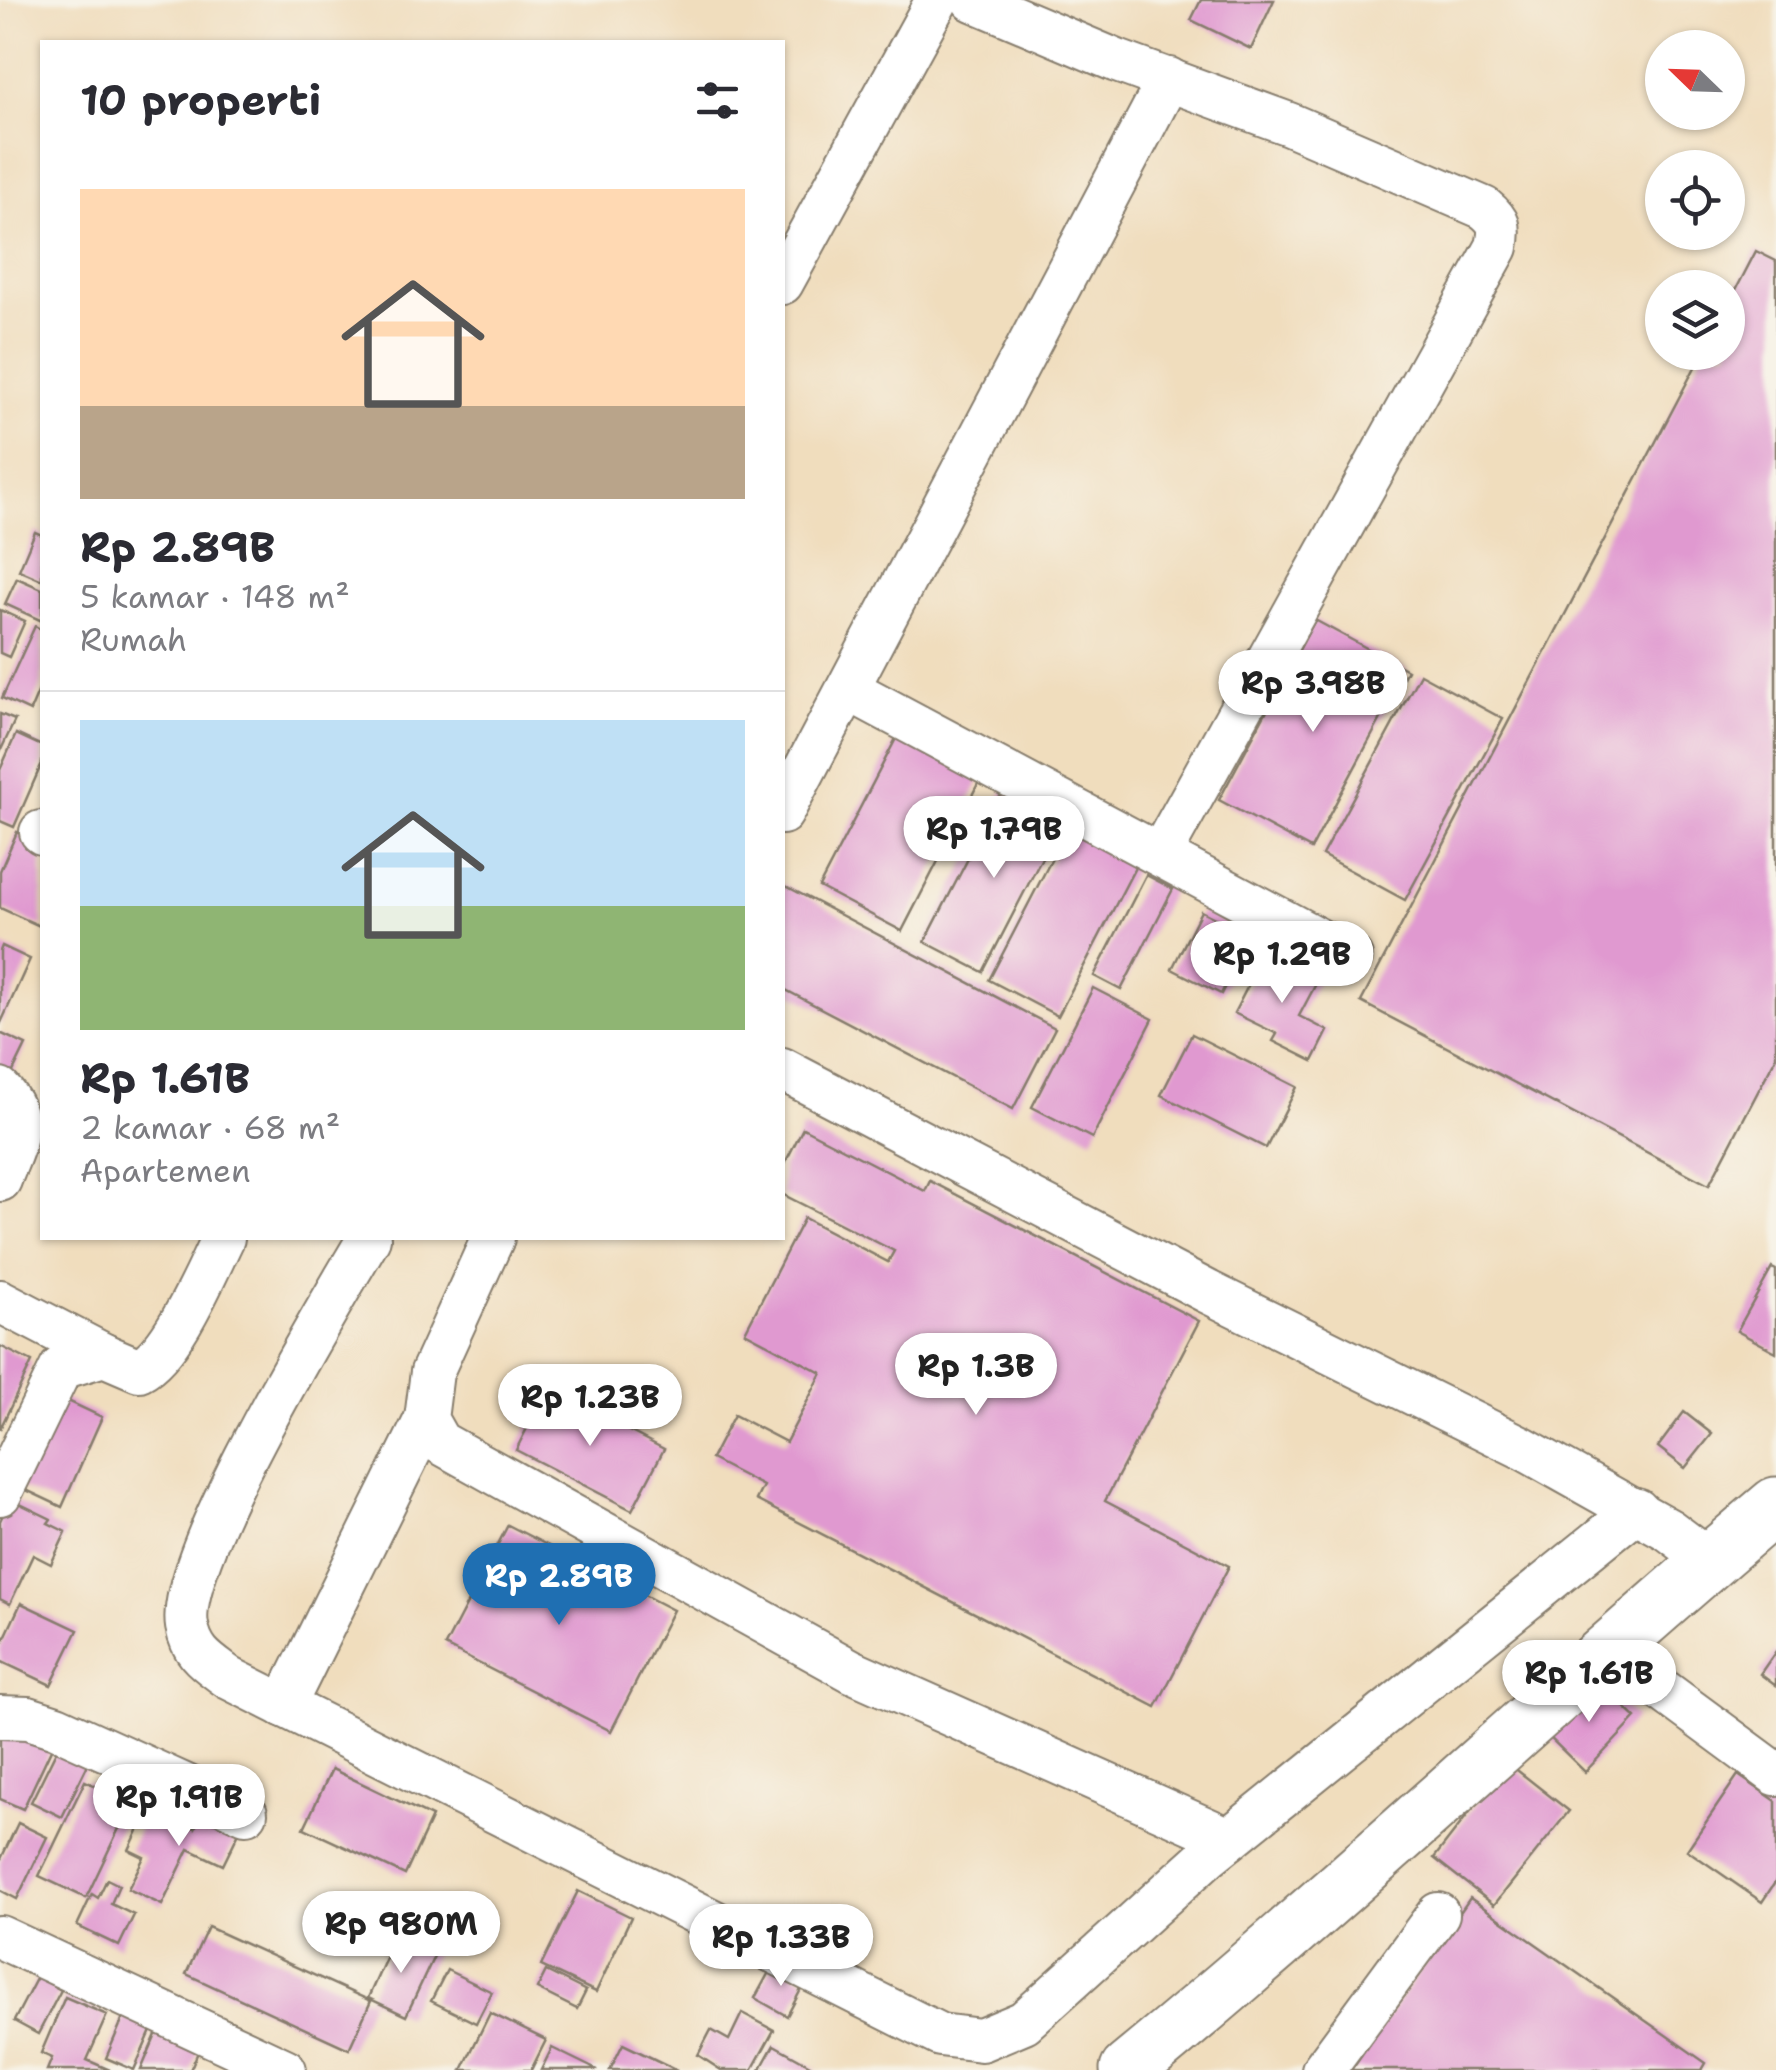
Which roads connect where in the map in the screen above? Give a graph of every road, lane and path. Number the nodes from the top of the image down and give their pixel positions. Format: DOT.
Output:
graph roads {
  1 [pos="937,0"];
  2 [pos="973,0"];
  3 [pos="1169,79"];
  4 [pos="785,278"];
  5 [pos="848,689"];
  6 [pos="785,808"];
  7 [pos="1160,855"];
  8 [pos="1351,957"];
  9 [pos="785,1070"];
  10 [pos="0,1090"];
  11 [pos="29,1146"];
  12 [pos="0,1180"];
  13 [pos="222,1240"];
  14 [pos="368,1240"];
  15 [pos="492,1240"];
  16 [pos="0,1301"];
  17 [pos="104,1354"];
  18 [pos="426,1419"];
  19 [pos="0,1494"];
  20 [pos="1776,1506"];
  21 [pos="1637,1510"];
  22 [pos="1710,1560"];
  23 [pos="1608,1650"];
  24 [pos="284,1706"];
  25 [pos="0,1717"];
  26 [pos="1776,1774"];
  27 [pos="246,1813"];
  28 [pos="1229,1839"];
  29 [pos="1438,1914"];
  30 [pos="0,1937"];
  31 [pos="285,2070"];
  32 [pos="1128,2070"];
  33 [pos="1323,2070"];
  1 -- 4 [label="street"];
  2 -- 3 [label="street"];
  3 -- 5 [label="street"];
  3 -- 7 [label="street"];
  5 -- 6 [label="street"];
  5 -- 7 [label="street"];
  7 -- 8 [label="street"];
  9 -- 21 [label="street"];
  10 -- 11 [label="street"];
  11 -- 12 [label="street"];
  13 -- 17 [label="street"];
  14 -- 24 [label="street"];
  15 -- 18 [label="street"];
  16 -- 17 [label="street"];
  17 -- 19 [label="street"];
  18 -- 24 [label="street"];
  18 -- 28 [label="street"];
  20 -- 22 [label="highway"];
  21 -- 22 [label="street"];
  21 -- 28 [label="street"];
  22 -- 23 [label="highway"];
  23 -- 26 [label="street"];
  23 -- 32 [label="highway"];
  24 -- 28 [label="street"];
  25 -- 27 [label="street"];
  29 -- 33 [label="street"];
  30 -- 31 [label="street"];
}
